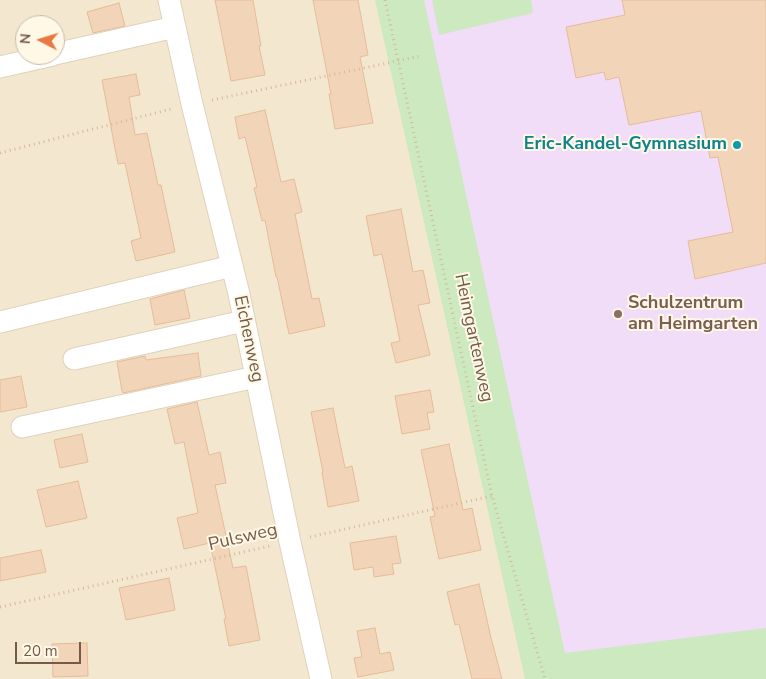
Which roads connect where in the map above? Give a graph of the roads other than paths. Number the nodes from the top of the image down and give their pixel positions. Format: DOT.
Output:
graph roads {
  1 [pos="169,0"];
  2 [pos="175,27"];
  3 [pos="65,52"];
  4 [pos="15,64"];
  5 [pos="0,67"];
  6 [pos="232,266"];
  7 [pos="244,321"];
  8 [pos="0,322"];
  9 [pos="74,359"];
  10 [pos="256,377"];
  11 [pos="22,427"];
  12 [pos="321,679"];
  1 -- 2 [label="street, Eichenweg"];
  2 -- 3 [label="street"];
  2 -- 6 [label="street, Eichenweg"];
  4 -- 5 [label="street"];
  6 -- 7 [label="street, Eichenweg"];
  6 -- 8 [label="street"];
  7 -- 9 [label="street"];
  7 -- 10 [label="street, Eichenweg"];
  10 -- 11 [label="street"];
  10 -- 12 [label="street, Eichenweg"];
}
